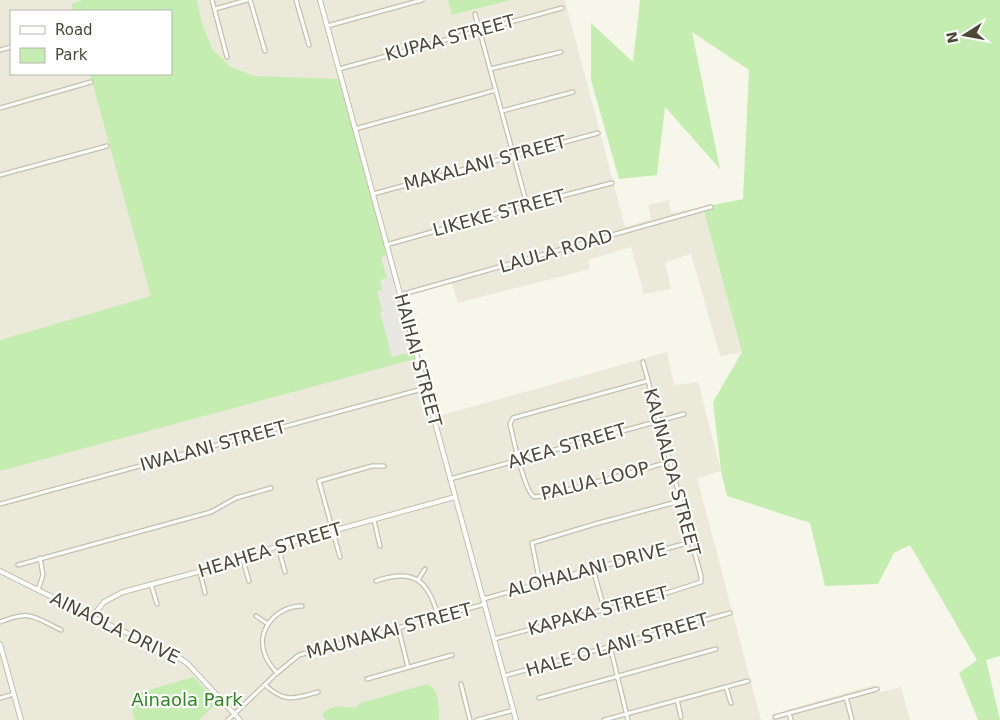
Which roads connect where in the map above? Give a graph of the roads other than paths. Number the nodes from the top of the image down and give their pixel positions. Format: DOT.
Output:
graph roads {
  1 [pos="212,0"];
  2 [pos="249,0"];
  3 [pos="296,0"];
  4 [pos="320,0"];
  5 [pos="422,0"];
  6 [pos="562,8"];
  7 [pos="214,9"];
  8 [pos="475,14"];
  9 [pos="326,26"];
  10 [pos="480,29"];
  11 [pos="309,45"];
  12 [pos="265,51"];
  13 [pos="561,52"];
  14 [pos="228,57"];
  15 [pos="339,69"];
  16 [pos="490,70"];
  17 [pos="91,82"];
  18 [pos="496,90"];
  19 [pos="573,92"];
  20 [pos="0,108"];
  21 [pos="502,111"];
  22 [pos="355,129"];
  23 [pos="598,133"];
  24 [pos="107,146"];
  25 [pos="514,155"];
  26 [pos="0,175"];
  27 [pos="612,183"];
  28 [pos="373,194"];
  29 [pos="527,205"];
  30 [pos="711,207"];
  31 [pos="386,245"];
  32 [pos="400,295"];
  33 [pos="643,362"];
  34 [pos="647,381"];
  35 [pos="426,388"];
  36 [pos="684,414"];
  37 [pos="658,421"];
  38 [pos="519,460"];
  39 [pos="669,462"];
  40 [pos="384,466"];
  41 [pos="450,479"];
  42 [pos="270,488"];
  43 [pos="456,497"];
  44 [pos="680,501"];
  45 [pos="0,504"];
  46 [pos="374,520"];
  47 [pos="333,531"];
  48 [pos="692,542"];
  49 [pos="278,546"];
  50 [pos="380,546"];
  51 [pos="340,557"];
  52 [pos="40,558"];
  53 [pos="243,560"];
  54 [pos="18,564"];
  55 [pos="425,569"];
  56 [pos="593,569"];
  57 [pos="0,571"];
  58 [pos="200,572"];
  59 [pos="285,572"];
  60 [pos="418,580"];
  61 [pos="249,581"];
  62 [pos="376,581"];
  63 [pos="701,582"];
  64 [pos="540,583"];
  65 [pos="152,584"];
  66 [pos="38,590"];
  67 [pos="205,593"];
  68 [pos="483,599"];
  69 [pos="157,604"];
  70 [pos="485,604"];
  71 [pos="302,606"];
  72 [pos="604,608"];
  73 [pos="730,613"];
  74 [pos="256,616"];
  75 [pos="438,616"];
  76 [pos="92,617"];
  77 [pos="0,622"];
  78 [pos="268,624"];
  79 [pos="398,627"];
  80 [pos="61,630"];
  81 [pos="494,639"];
  82 [pos="0,644"];
  83 [pos="610,646"];
  84 [pos="716,649"];
  85 [pos="452,655"];
  86 [pos="408,667"];
  87 [pos="277,673"];
  88 [pos="504,676"];
  89 [pos="616,676"];
  90 [pos="367,679"];
  91 [pos="748,681"];
  92 [pos="461,684"];
  93 [pos="265,685"];
  94 [pos="726,686"];
  95 [pos="877,689"];
  96 [pos="318,692"];
  97 [pos="14,694"];
  98 [pos="846,697"];
  99 [pos="0,698"];
  100 [pos="539,698"];
  101 [pos="677,700"];
  102 [pos="731,703"];
  103 [pos="514,710"];
  104 [pos="234,713"];
  105 [pos="789,713"];
  106 [pos="627,714"];
  107 [pos="681,717"];
  108 [pos="775,717"];
  109 [pos="21,720"];
  110 [pos="228,720"];
  111 [pos="240,720"];
  112 [pos="470,720"];
  113 [pos="477,720"];
  114 [pos="516,720"];
  115 [pos="604,720"];
  116 [pos="628,720"];
  117 [pos="791,720"];
  118 [pos="852,720"];
  1 -- 7 [label="street"];
  2 -- 7 [label="street"];
  2 -- 12 [label="street"];
  3 -- 11 [label="street"];
  4 -- 9 [label="street, HAIHAI STREET"];
  5 -- 9 [label="street"];
  6 -- 10 [label="street, KUPAA STREET"];
  7 -- 14 [label="street"];
  8 -- 10 [label="street"];
  9 -- 15 [label="street, HAIHAI STREET"];
  10 -- 15 [label="street, KUPAA STREET"];
  10 -- 16 [label="street"];
  13 -- 16 [label="street"];
  15 -- 22 [label="street, HAIHAI STREET"];
  16 -- 18 [label="street"];
  17 -- 20 [label="street"];
  18 -- 21 [label="street"];
  18 -- 22 [label="street"];
  19 -- 21 [label="street"];
  21 -- 25 [label="street"];
  22 -- 28 [label="street, HAIHAI STREET"];
  23 -- 25 [label="street, MAKALANI STREET"];
  24 -- 26 [label="street"];
  25 -- 28 [label="street, MAKALANI STREET"];
  25 -- 29 [label="street"];
  27 -- 29 [label="street, LIKEKE STREET"];
  28 -- 31 [label="street, HAIHAI STREET"];
  29 -- 31 [label="street, LIKEKE STREET"];
  30 -- 32 [label="street, LAULA ROAD"];
  31 -- 32 [label="street, HAIHAI STREET"];
  32 -- 35 [label="street, HAIHAI STREET"];
  33 -- 34 [label="street, KAUNALOA STREET"];
  34 -- 37 [label="street, KAUNALOA STREET"];
  34 -- 38 [label="street, PALUA LOOP"];
  35 -- 41 [label="street, HAIHAI STREET"];
  35 -- 45 [label="street, IWALANI STREET"];
  36 -- 37 [label="street, AKEA STREET"];
  37 -- 38 [label="street, AKEA STREET"];
  37 -- 39 [label="street, KAUNALOA STREET"];
  38 -- 39 [label="street, PALUA LOOP"];
  38 -- 41 [label="street, AKEA STREET"];
  39 -- 44 [label="street, KAUNALOA STREET"];
  40 -- 47 [label="street"];
  41 -- 43 [label="street, HAIHAI STREET"];
  42 -- 52 [label="street"];
  43 -- 46 [label="street, HEAHEA STREET"];
  43 -- 68 [label="street, HAIHAI STREET"];
  44 -- 48 [label="street, KAUNALOA STREET"];
  44 -- 64 [label="street"];
  46 -- 47 [label="street, HEAHEA STREET"];
  46 -- 50 [label="street"];
  47 -- 49 [label="street, HEAHEA STREET"];
  47 -- 51 [label="street"];
  48 -- 56 [label="street, ALOHALANI DRIVE"];
  48 -- 63 [label="street, KAUNALOA STREET"];
  49 -- 53 [label="street, HEAHEA STREET"];
  49 -- 59 [label="street"];
  52 -- 54 [label="street"];
  52 -- 66 [label="street"];
  53 -- 58 [label="street, HEAHEA STREET"];
  53 -- 61 [label="street"];
  55 -- 60 [label="street"];
  56 -- 64 [label="street, ALOHALANI DRIVE"];
  56 -- 72 [label="street"];
  57 -- 66 [label="street, AINAOLA DRIVE"];
  58 -- 65 [label="street, HEAHEA STREET"];
  58 -- 67 [label="street"];
  60 -- 62 [label="street"];
  60 -- 75 [label="street"];
  63 -- 72 [label="street, KAPAKA STREET"];
  64 -- 68 [label="street, ALOHALANI DRIVE"];
  65 -- 69 [label="street"];
  65 -- 76 [label="street, HEAHEA STREET"];
  66 -- 76 [label="street, AINAOLA DRIVE"];
  68 -- 70 [label="street, HAIHAI STREET"];
  70 -- 75 [label="street, MAUNAKAI STREET"];
  70 -- 81 [label="street, HAIHAI STREET"];
  71 -- 78 [label="street"];
  72 -- 81 [label="street, KAPAKA STREET"];
  73 -- 83 [label="street, HALE O LANI STREET"];
  74 -- 78 [label="street"];
  75 -- 79 [label="street, MAUNAKAI STREET"];
  76 -- 104 [label="street, AINAOLA DRIVE"];
  77 -- 80 [label="street"];
  78 -- 87 [label="street"];
  79 -- 86 [label="street"];
  79 -- 87 [label="street, MAUNAKAI STREET"];
  81 -- 88 [label="street, HAIHAI STREET"];
  82 -- 97 [label="street"];
  83 -- 88 [label="street, HALE O LANI STREET"];
  83 -- 89 [label="street"];
  84 -- 89 [label="street"];
  85 -- 86 [label="street"];
  86 -- 90 [label="street"];
  87 -- 93 [label="street, MAUNAKAI STREET"];
  88 -- 103 [label="street, HAIHAI STREET"];
  89 -- 100 [label="street"];
  89 -- 106 [label="street"];
  91 -- 94 [label="street"];
  92 -- 112 [label="street"];
  93 -- 96 [label="street"];
  93 -- 104 [label="street, MAUNAKAI STREET"];
  94 -- 101 [label="street"];
  94 -- 102 [label="street"];
  95 -- 98 [label="street"];
  97 -- 99 [label="street"];
  97 -- 109 [label="street"];
  98 -- 105 [label="street"];
  98 -- 118 [label="street"];
  101 -- 106 [label="street"];
  101 -- 107 [label="street"];
  103 -- 113 [label="street"];
  103 -- 114 [label="street, HAIHAI STREET"];
  104 -- 110 [label="street, MAUNAKAI STREET"];
  104 -- 111 [label="street, AINAOLA DRIVE"];
  105 -- 108 [label="street"];
  105 -- 117 [label="street"];
  106 -- 115 [label="street"];
  106 -- 116 [label="street"];
}
